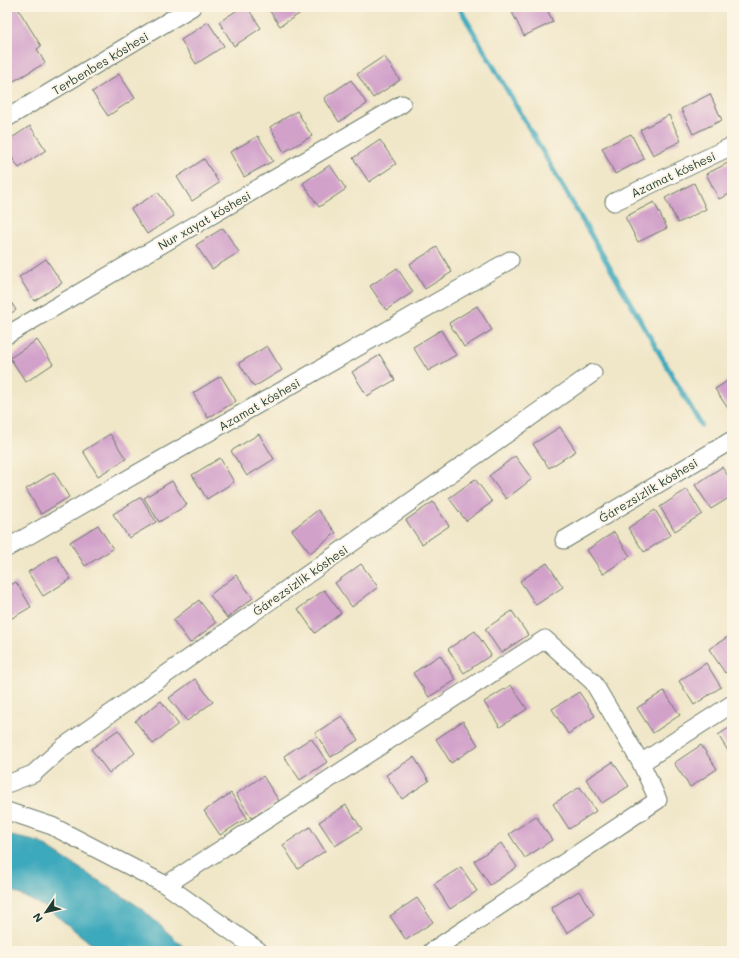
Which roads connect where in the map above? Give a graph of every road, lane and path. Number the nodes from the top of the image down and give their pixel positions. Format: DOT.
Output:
graph roads {
  1 [pos="192,7"];
  2 [pos="402,104"];
  3 [pos="7,118"];
  4 [pos="732,146"];
  5 [pos="614,202"];
  6 [pos="510,260"];
  7 [pos="7,335"];
  8 [pos="593,373"];
  9 [pos="732,440"];
  10 [pos="564,540"];
  11 [pos="7,548"];
  12 [pos="732,704"];
  13 [pos="641,763"];
  14 [pos="7,784"];
  15 [pos="7,812"];
  16 [pos="166,885"];
  17 [pos="259,951"];
  18 [pos="432,951"];
  1 -- 3 [label="street, Terbenbes kóshesi"];
  2 -- 7 [label="street, Nur xayat kóshesi"];
  4 -- 5 [label="street, Azamat kóshesi"];
  6 -- 11 [label="street, Azamat kóshesi"];
  8 -- 14 [label="street, Ǵárezsizlik kóshesi"];
  9 -- 10 [label="street, Ǵárezsizlik kóshesi"];
  12 -- 13 [label="street"];
  13 -- 16 [label="street"];
  13 -- 18 [label="street"];
  15 -- 16 [label="street"];
  16 -- 17 [label="street"];
}
